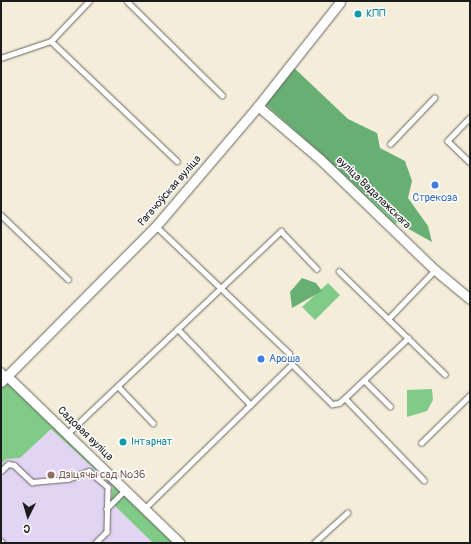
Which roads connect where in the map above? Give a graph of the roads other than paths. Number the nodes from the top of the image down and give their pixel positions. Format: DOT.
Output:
graph roads {
  1 [pos="89,1"];
  2 [pos="127,1"];
  3 [pos="340,1"];
  4 [pos="51,41"];
  5 [pos="1,58"];
  6 [pos="222,95"];
  7 [pos="434,98"];
  8 [pos="258,106"];
  9 [pos="470,118"];
  10 [pos="390,144"];
  11 [pos="177,161"];
  12 [pos="470,162"];
  13 [pos="1,215"];
  14 [pos="156,226"];
  15 [pos="317,269"];
  16 [pos="435,270"];
  17 [pos="339,271"];
  18 [pos="68,279"];
  19 [pos="221,288"];
  20 [pos="470,299"];
  21 [pos="388,319"];
  22 [pos="178,329"];
  23 [pos="408,338"];
  24 [pos="292,364"];
  25 [pos="445,374"];
  26 [pos="3,376"];
  27 [pos="364,380"];
  28 [pos="118,386"];
  29 [pos="470,396"];
  30 [pos="345,398"];
  31 [pos="251,405"];
  32 [pos="390,406"];
  33 [pos="153,423"];
  34 [pos="67,434"];
  35 [pos="421,443"];
  36 [pos="1,471"];
  37 [pos="424,480"];
  38 [pos="125,490"];
  39 [pos="106,509"];
  40 [pos="144,509"];
  41 [pos="347,513"];
  42 [pos="96,543"];
  43 [pos="180,543"];
  44 [pos="314,543"];
  1 -- 4 [label="lane"];
  2 -- 6 [label="lane"];
  3 -- 8 [label="street, Рагачоўская вуліца"];
  4 -- 5 [label="lane"];
  4 -- 11 [label="lane"];
  7 -- 10 [label="lane"];
  8 -- 14 [label="street, Рагачоўская вуліца"];
  8 -- 16 [label="street, вуліца Вадалажскага"];
  9 -- 12 [label="lane"];
  13 -- 18 [label="lane"];
  14 -- 19 [label="lane"];
  14 -- 26 [label="street, Рагачоўская вуліца"];
  15 -- 19 [label="lane"];
  16 -- 20 [label="street, вуліца Вадалажскага"];
  16 -- 21 [label="lane"];
  17 -- 21 [label="lane"];
  19 -- 22 [label="lane"];
  19 -- 24 [label="lane"];
  21 -- 23 [label="lane"];
  22 -- 28 [label="lane"];
  22 -- 31 [label="lane"];
  23 -- 25 [label="lane"];
  23 -- 27 [label="lane"];
  24 -- 30 [label="lane"];
  24 -- 31 [label="lane"];
  26 -- 34 [label="street, Садовая вуліца"];
  27 -- 30 [label="lane"];
  27 -- 32 [label="lane"];
  28 -- 33 [label="lane"];
  28 -- 34 [label="lane"];
  29 -- 35 [label="lane"];
  30 -- 37 [label="lane"];
  31 -- 40 [label="lane"];
  34 -- 38 [label="street, Садовая вуліца"];
  36 -- 39 [label="lane"];
  38 -- 39 [label="lane"];
  38 -- 40 [label="street, Садовая вуліца"];
  39 -- 42 [label="lane"];
  40 -- 43 [label="street, Садовая вуліца"];
  41 -- 44 [label="lane"];
}
